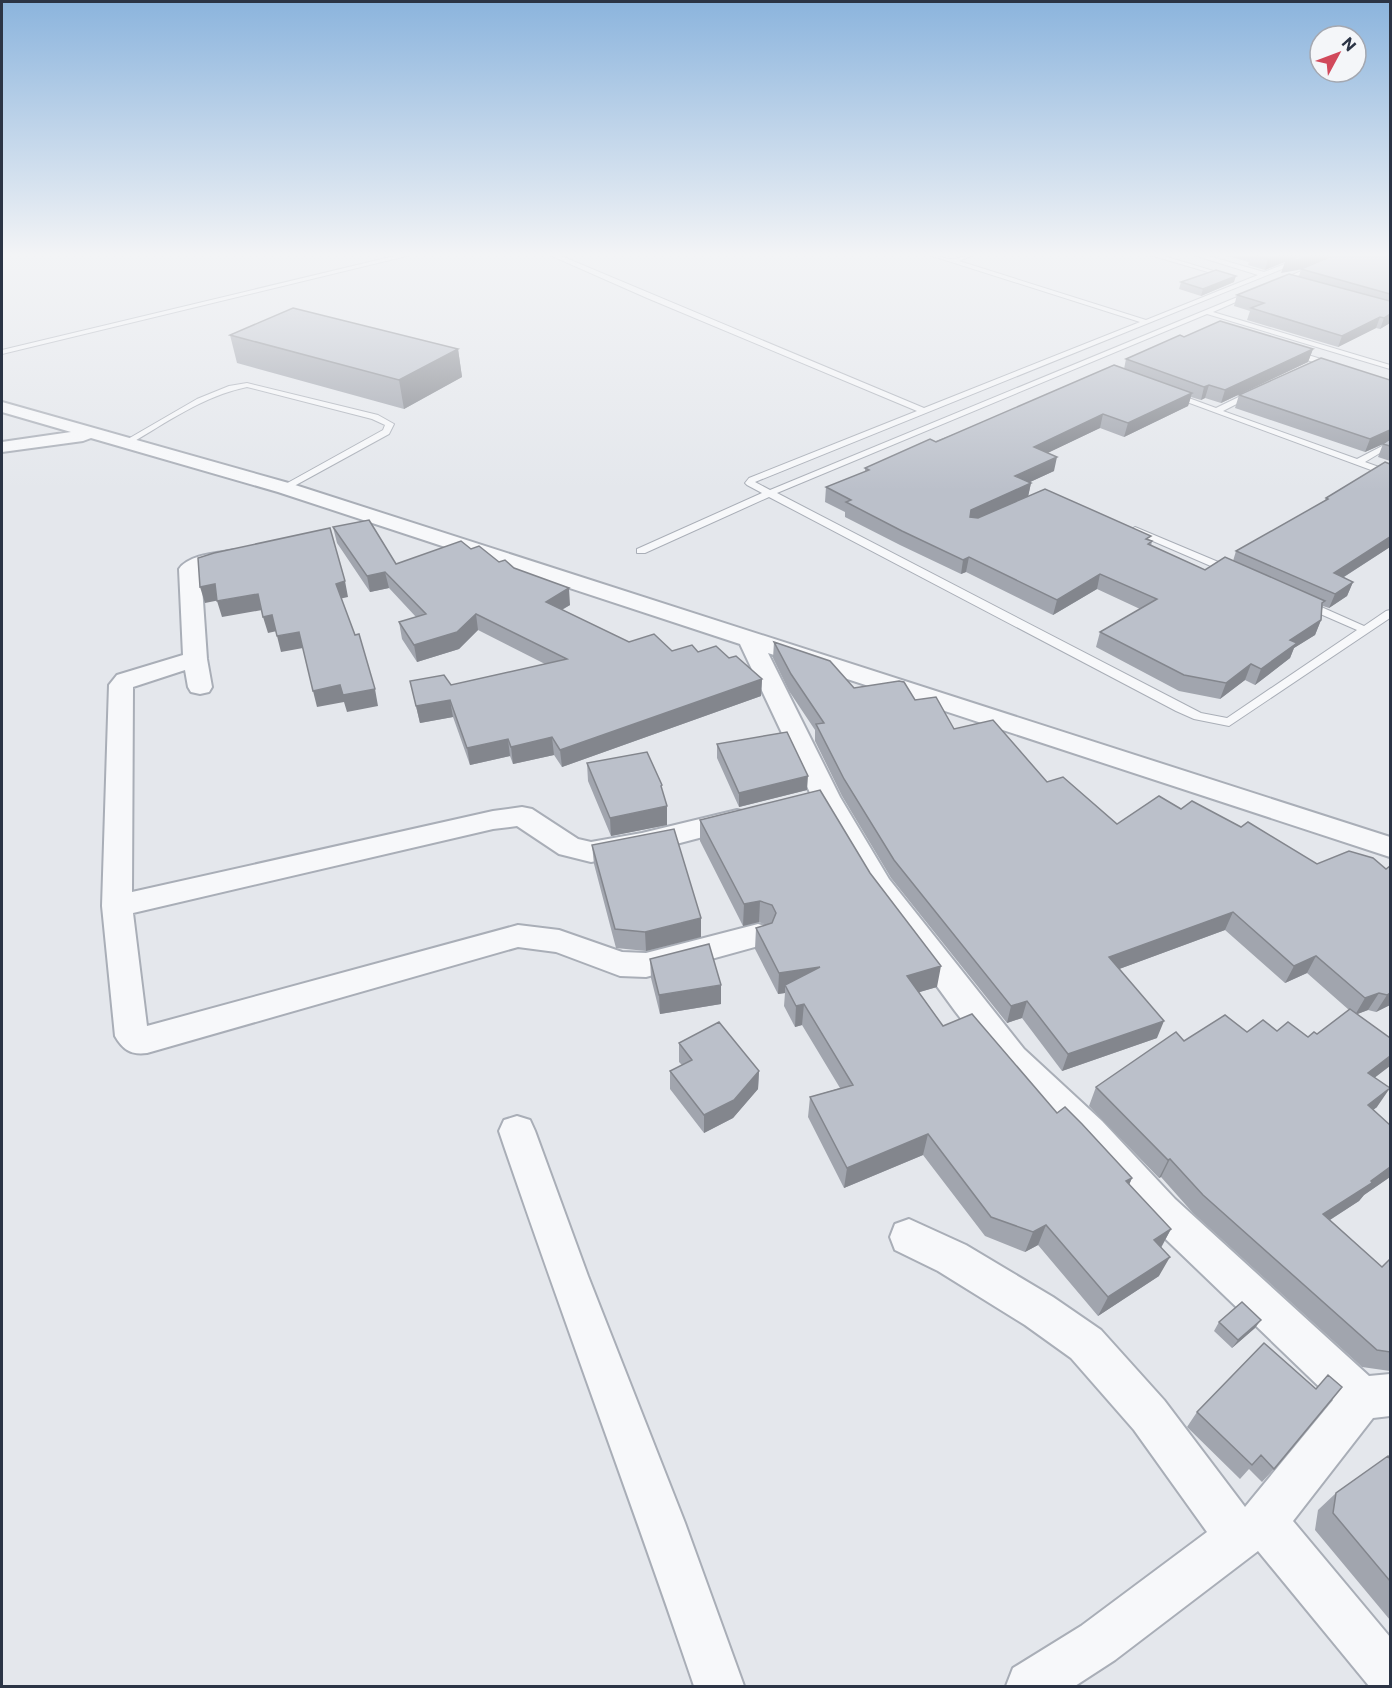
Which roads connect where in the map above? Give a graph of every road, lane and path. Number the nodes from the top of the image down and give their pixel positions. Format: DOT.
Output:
graph roads {
  1 [pos="68,332"];
  2 [pos="87,332"];
  3 [pos="733,332"];
  4 [pos="1122,332"];
  5 [pos="1159,332"];
  6 [pos="1273,332"];
  7 [pos="2,348"];
  8 [pos="1288,351"];
  9 [pos="2,352"];
  10 [pos="1322,362"];
  11 [pos="1083,363"];
  12 [pos="1311,367"];
  13 [pos="1390,367"];
  14 [pos="1094,368"];
  15 [pos="1341,368"];
  16 [pos="1161,391"];
  17 [pos="1258,391"];
  18 [pos="5,410"];
  19 [pos="924,411"];
  20 [pos="1216,411"];
  21 [pos="94,434"];
  22 [pos="125,443"];
  23 [pos="1390,444"];
  24 [pos="2,447"];
  25 [pos="1359,462"];
  26 [pos="1390,474"];
  27 [pos="285,488"];
  28 [pos="770,493"];
  29 [pos="390,524"];
  30 [pos="1125,525"];
  31 [pos="348,532"];
  32 [pos="641,551"];
  33 [pos="251,553"];
  34 [pos="1245,577"];
  35 [pos="1300,601"];
  36 [pos="1390,613"];
  37 [pos="1365,630"];
  38 [pos="749,639"];
  39 [pos="195,659"];
  40 [pos="200,687"];
  41 [pos="757,814"];
  42 [pos="1390,847"];
  43 [pos="117,906"];
  44 [pos="758,934"];
  45 [pos="517,1131"];
  46 [pos="909,1237"];
  47 [pos="1376,1397"];
  48 [pos="1252,1529"];
  49 [pos="1390,1672"];
  50 [pos="719,1686"];
  51 [pos="1031,1686"];
  1 -- 7 [label="lane"];
  2 -- 9 [label="lane"];
  3 -- 19 [label="lane"];
  4 -- 19 [label="lane"];
  5 -- 11 [label="lane"];
  6 -- 13 [label="lane"];
  8 -- 10 [label="lane"];
  10 -- 12 [label="lane"];
  10 -- 15 [label="lane"];
  11 -- 14 [label="lane"];
  11 -- 28 [label="lane"];
  16 -- 20 [label="lane"];
  17 -- 20 [label="lane"];
  18 -- 21 [label="street"];
  19 -- 28 [label="lane"];
  20 -- 25 [label="lane"];
  21 -- 22 [label="street"];
  21 -- 24 [label="street"];
  22 -- 27 [label="street"];
  22 -- 27 [label="lane"];
  23 -- 25 [label="lane"];
  25 -- 26 [label="lane"];
  27 -- 29 [label="street"];
  28 -- 32 [label="lane"];
  28 -- 37 [label="lane"];
  29 -- 31 [label="street"];
  29 -- 38 [label="street"];
  30 -- 34 [label="lane"];
  33 -- 39 [label="street"];
  35 -- 37 [label="lane"];
  36 -- 37 [label="lane"];
  38 -- 42 [label="street"];
  38 -- 47 [label="street"];
  39 -- 40 [label="street"];
  39 -- 43 [label="street"];
  41 -- 43 [label="street"];
  43 -- 44 [label="street"];
  45 -- 50 [label="street"];
  46 -- 48 [label="street"];
  47 -- 48 [label="street"];
  48 -- 49 [label="street"];
  48 -- 51 [label="street"];
}
